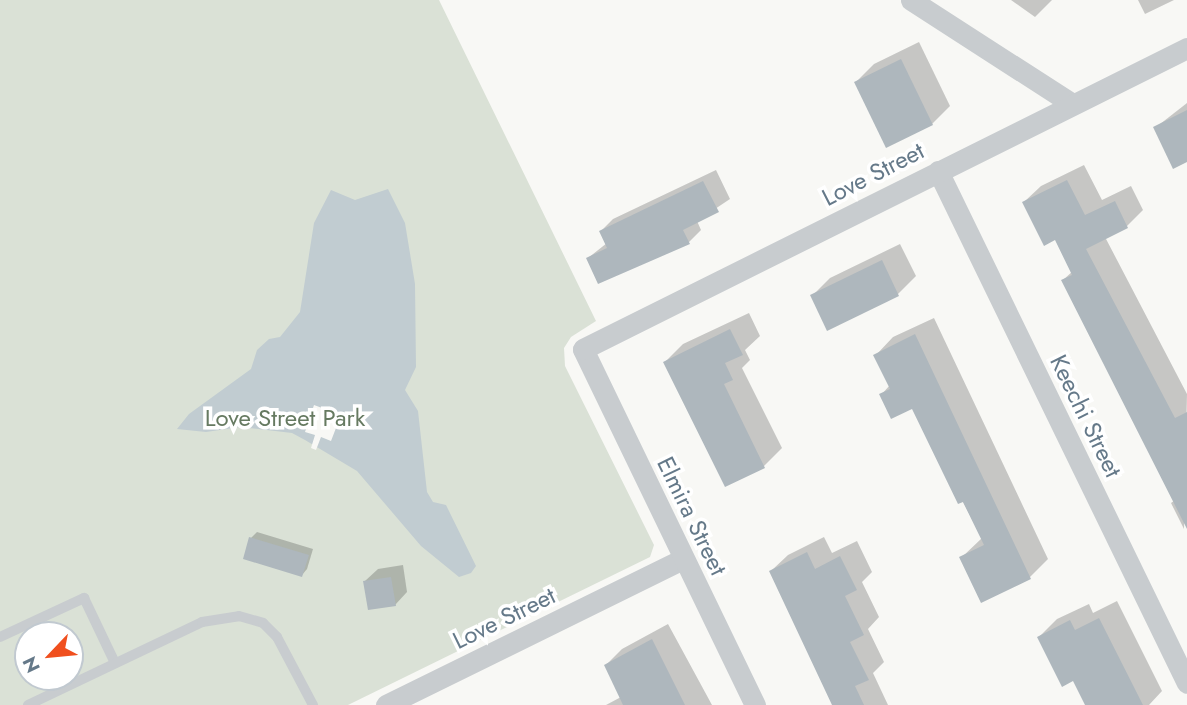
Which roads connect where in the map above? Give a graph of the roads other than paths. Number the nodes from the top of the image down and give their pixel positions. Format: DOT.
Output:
graph roads {
  1 [pos="911,0"];
  2 [pos="1187,48"];
  3 [pos="1072,103"];
  4 [pos="938,171"];
  5 [pos="583,349"];
  6 [pos="684,559"];
  7 [pos="0,637"];
  8 [pos="115,663"];
  9 [pos="1187,683"];
  10 [pos="27,705"];
  11 [pos="313,705"];
  12 [pos="386,705"];
  13 [pos="755,705"];
  1 -- 3 [label="street"];
  2 -- 3 [label="street, Love Street"];
  3 -- 4 [label="street, Love Street"];
  4 -- 5 [label="street, Love Street"];
  4 -- 9 [label="street, Keechi Street"];
  5 -- 6 [label="street, Elmira Street"];
  6 -- 12 [label="street, Love Street"];
  6 -- 13 [label="street, Elmira Street"];
  7 -- 8 [label="lane"];
  8 -- 10 [label="lane"];
  8 -- 11 [label="lane"];
}
